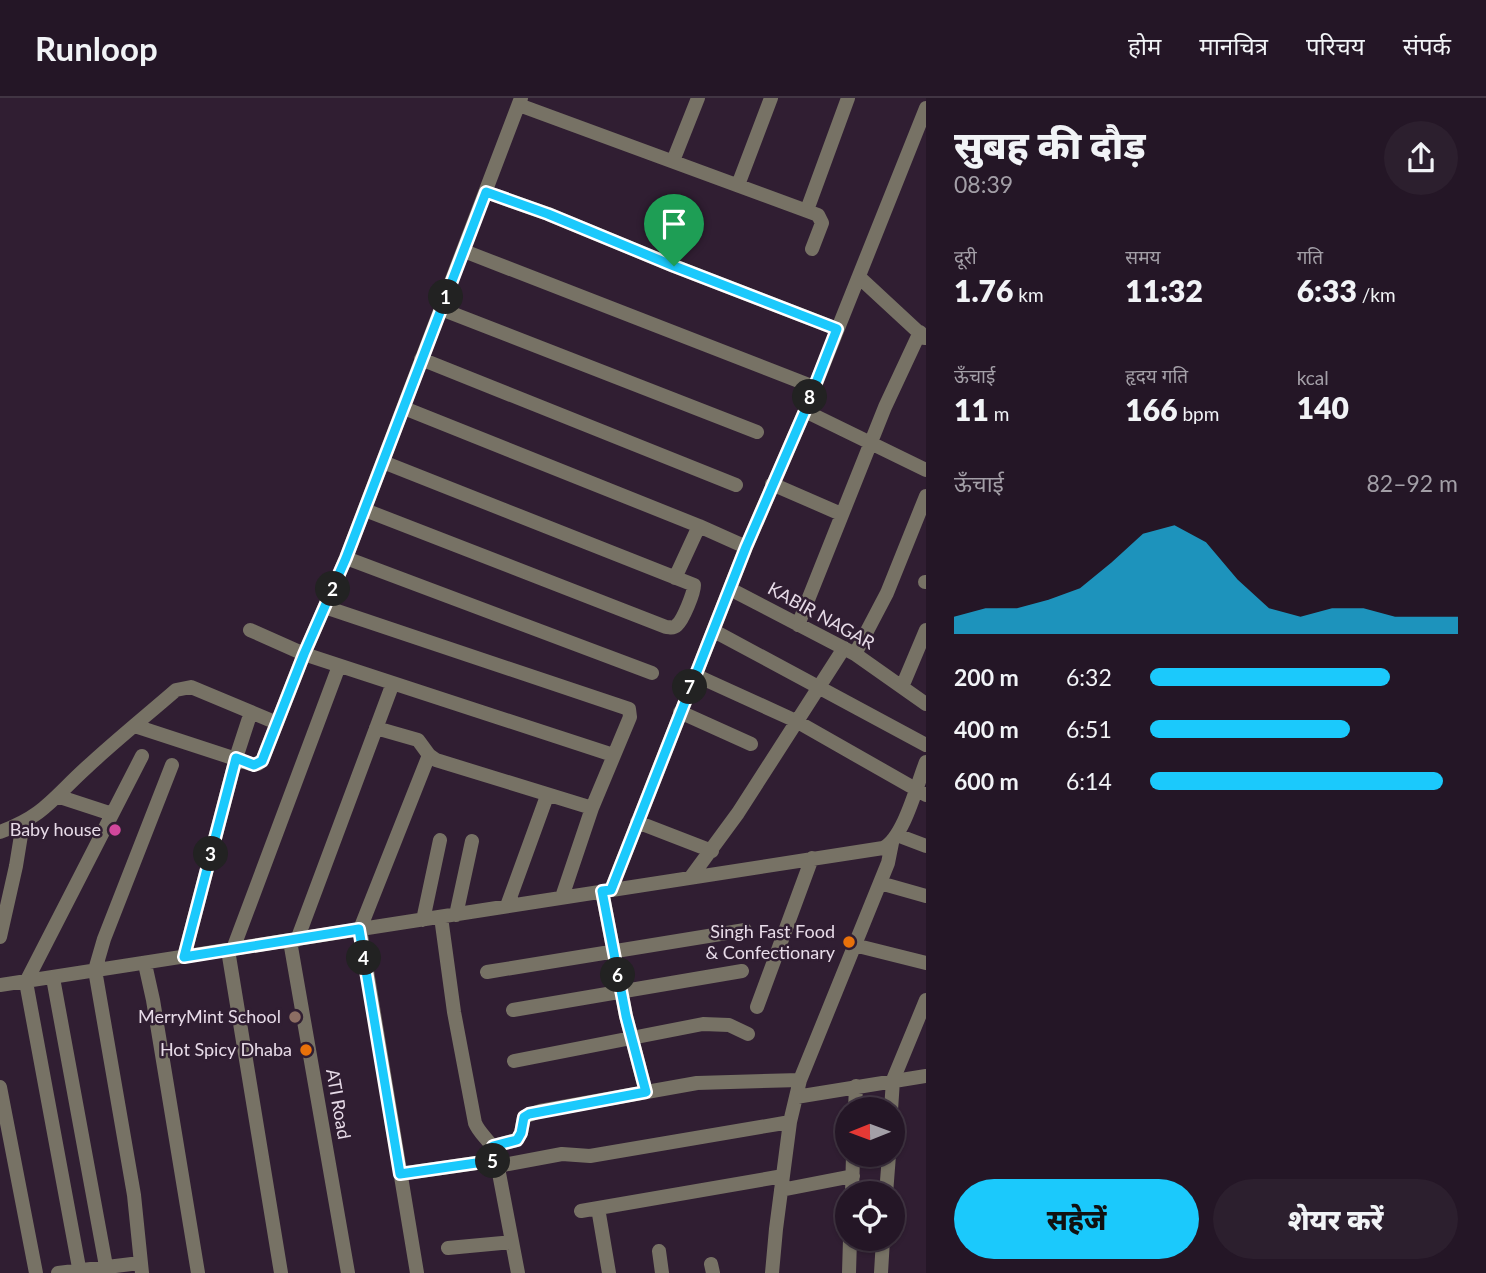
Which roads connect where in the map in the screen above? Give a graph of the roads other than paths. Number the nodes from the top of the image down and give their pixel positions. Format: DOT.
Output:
graph roads {
  1 [pos="698,98"];
  2 [pos="771,98"];
  3 [pos="848,98"];
  4 [pos="520,102"];
  5 [pos="926,108"];
  6 [pos="673,161"];
  7 [pos="738,185"];
  8 [pos="486,192"];
  9 [pos="807,210"];
  10 [pos="812,248"];
  11 [pos="464,251"];
  12 [pos="859,277"];
  13 [pos="441,309"];
  14 [pos="837,329"];
  15 [pos="923,335"];
  16 [pos="421,359"];
  17 [pos="814,387"];
  18 [pos="404,408"];
  19 [pos="805,411"];
  20 [pos="757,432"];
  21 [pos="872,442"];
  22 [pos="383,463"];
  23 [pos="926,470"];
  24 [pos="772,484"];
  25 [pos="736,485"];
  26 [pos="926,496"];
  27 [pos="365,510"];
  28 [pos="841,514"];
  29 [pos="699,526"];
  30 [pos="746,547"];
  31 [pos="346,558"];
  32 [pos="675,578"];
  33 [pos="730,589"];
  34 [pos="325,607"];
  35 [pos="798,625"];
  36 [pos="250,630"];
  37 [pos="926,630"];
  38 [pos="714,631"];
  39 [pos="849,651"];
  40 [pos="304,654"];
  41 [pos="339,666"];
  42 [pos="652,673"];
  43 [pos="695,675"];
  44 [pos="393,683"];
  45 [pos="821,687"];
  46 [pos="902,687"];
  47 [pos="926,704"];
  48 [pos="251,712"];
  49 [pos="680,712"];
  50 [pos="796,721"];
  51 [pos="277,723"];
  52 [pos="135,726"];
  53 [pos="376,727"];
  54 [pos="751,744"];
  55 [pos="926,745"];
  56 [pos="429,754"];
  57 [pos="614,755"];
  58 [pos="142,756"];
  59 [pos="236,758"];
  60 [pos="926,762"];
  61 [pos="172,765"];
  62 [pos="920,793"];
  63 [pos="57,796"];
  64 [pos="547,796"];
  65 [pos="592,808"];
  66 [pos="112,814"];
  67 [pos="637,822"];
  68 [pos="23,823"];
  69 [pos="0,832"];
  70 [pos="895,839"];
  71 [pos="440,840"];
  72 [pos="472,841"];
  73 [pos="926,846"];
  74 [pos="712,851"];
  75 [pos="812,858"];
  76 [pos="691,877"];
  77 [pos="880,883"];
  78 [pos="607,890"];
  79 [pos="926,896"];
  80 [pos="562,897"];
  81 [pos="508,906"];
  82 [pos="456,915"];
  83 [pos="441,917"];
  84 [pos="423,920"];
  85 [pos="359,929"];
  86 [pos="745,930"];
  87 [pos="0,937"];
  88 [pos="293,941"];
  89 [pos="854,945"];
  90 [pos="231,950"];
  91 [pos="612,950"];
  92 [pos="184,957"];
  93 [pos="926,963"];
  94 [pos="145,964"];
  95 [pos="95,970"];
  96 [pos="742,971"];
  97 [pos="487,972"];
  98 [pos="53,978"];
  99 [pos="26,982"];
  100 [pos="0,985"];
  101 [pos="622,992"];
  102 [pos="926,1000"];
  103 [pos="757,1007"];
  104 [pos="513,1010"];
  105 [pos="748,1034"];
  106 [pos="632,1037"];
  107 [pos="514,1061"];
  108 [pos="926,1076"];
  109 [pos="800,1080"];
  110 [pos="893,1080"];
  111 [pos="856,1086"];
  112 [pos="0,1087"];
  113 [pos="646,1092"];
  114 [pos="796,1097"];
  115 [pos="856,1097"];
  116 [pos="892,1097"];
  117 [pos="790,1122"];
  118 [pos="4,1142"];
  119 [pos="496,1158"];
  120 [pos="853,1167"];
  121 [pos="400,1174"];
  122 [pos="853,1176"];
  123 [pos="853,1181"];
  124 [pos="782,1183"];
  125 [pos="598,1208"];
  126 [pos="581,1211"];
  127 [pos="512,1242"];
  128 [pos="448,1248"];
  129 [pos="659,1251"];
  130 [pos="850,1251"];
  131 [pos="882,1251"];
  132 [pos="106,1266"];
  133 [pos="141,1268"];
  134 [pos="79,1271"];
  135 [pos="36,1273"];
  136 [pos="58,1273"];
  137 [pos="198,1273"];
  138 [pos="281,1273"];
  139 [pos="348,1273"];
  140 [pos="417,1273"];
  141 [pos="517,1273"];
  142 [pos="609,1273"];
  143 [pos="662,1273"];
  144 [pos="772,1273"];
  145 [pos="849,1273"];
  146 [pos="881,1273"];
  1 -- 6 [label="street"];
  2 -- 7 [label="street"];
  3 -- 9 [label="street"];
  4 -- 6 [label="street"];
  4 -- 8 [label="street"];
  5 -- 12 [label="street"];
  6 -- 7 [label="street"];
  7 -- 9 [label="street"];
  8 -- 11 [label="street"];
  8 -- 14 [label="street"];
  9 -- 10 [label="street"];
  11 -- 13 [label="street"];
  11 -- 17 [label="street"];
  12 -- 14 [label="street"];
  12 -- 15 [label="street"];
  13 -- 16 [label="street"];
  13 -- 20 [label="street"];
  14 -- 17 [label="street"];
  15 -- 21 [label="street"];
  16 -- 18 [label="street"];
  16 -- 25 [label="street"];
  17 -- 19 [label="street"];
  18 -- 22 [label="street"];
  18 -- 29 [label="street"];
  19 -- 21 [label="street"];
  19 -- 24 [label="street"];
  21 -- 23 [label="street"];
  21 -- 28 [label="street"];
  22 -- 27 [label="street"];
  22 -- 32 [label="street"];
  24 -- 28 [label="street"];
  24 -- 30 [label="street"];
  26 -- 39 [label="street"];
  27 -- 31 [label="street"];
  27 -- 32 [label="street"];
  28 -- 35 [label="street"];
  29 -- 30 [label="street"];
  29 -- 32 [label="street"];
  30 -- 33 [label="street"];
  31 -- 34 [label="street"];
  31 -- 42 [label="street"];
  33 -- 35 [label="street, KABIR NAGAR"];
  33 -- 38 [label="street"];
  34 -- 40 [label="street"];
  34 -- 57 [label="street"];
  35 -- 39 [label="street, KABIR NAGAR"];
  36 -- 40 [label="street"];
  37 -- 46 [label="street"];
  38 -- 43 [label="street"];
  38 -- 45 [label="street"];
  39 -- 45 [label="street"];
  39 -- 46 [label="street, KABIR NAGAR"];
  40 -- 41 [label="street"];
  40 -- 51 [label="street"];
  41 -- 44 [label="street"];
  41 -- 90 [label="street"];
  43 -- 49 [label="street"];
  43 -- 50 [label="street"];
  44 -- 53 [label="street"];
  44 -- 57 [label="street"];
  45 -- 50 [label="street"];
  45 -- 55 [label="street"];
  46 -- 47 [label="street, KABIR NAGAR"];
  48 -- 51 [label="street"];
  48 -- 52 [label="street"];
  48 -- 59 [label="street"];
  49 -- 54 [label="street"];
  49 -- 67 [label="street"];
  50 -- 62 [label="street"];
  50 -- 74 [label="street"];
  51 -- 59 [label="street"];
  52 -- 59 [label="street"];
  52 -- 63 [label="street"];
  53 -- 56 [label="street"];
  53 -- 88 [label="street"];
  56 -- 64 [label="street"];
  56 -- 85 [label="street"];
  57 -- 65 [label="street"];
  58 -- 66 [label="street"];
  59 -- 92 [label="street"];
  60 -- 62 [label="street"];
  61 -- 95 [label="street"];
  62 -- 70 [label="street"];
  63 -- 66 [label="street"];
  63 -- 68 [label="street"];
  64 -- 65 [label="street"];
  64 -- 81 [label="street"];
  65 -- 80 [label="street"];
  66 -- 99 [label="street"];
  67 -- 74 [label="street"];
  67 -- 78 [label="street"];
  68 -- 69 [label="street"];
  68 -- 87 [label="street"];
  70 -- 73 [label="street"];
  70 -- 75 [label="street"];
  70 -- 77 [label="street"];
  71 -- 84 [label="street"];
  72 -- 82 [label="street"];
  74 -- 76 [label="street"];
  75 -- 76 [label="street"];
  75 -- 103 [label="street"];
  76 -- 78 [label="street"];
  77 -- 79 [label="street"];
  77 -- 89 [label="street"];
  78 -- 80 [label="street"];
  78 -- 91 [label="street"];
  80 -- 81 [label="street"];
  81 -- 82 [label="street"];
  82 -- 83 [label="street"];
  83 -- 84 [label="street"];
  83 -- 119 [label="street"];
  84 -- 85 [label="street"];
  85 -- 88 [label="street"];
  85 -- 121 [label="street"];
  86 -- 91 [label="street"];
  88 -- 90 [label="street"];
  88 -- 139 [label="street, ATI Road"];
  89 -- 93 [label="street"];
  89 -- 109 [label="street"];
  90 -- 92 [label="street"];
  90 -- 138 [label="street"];
  91 -- 97 [label="street"];
  91 -- 101 [label="street"];
  92 -- 94 [label="street"];
  94 -- 95 [label="street"];
  94 -- 137 [label="street"];
  95 -- 98 [label="street"];
  95 -- 133 [label="street"];
  96 -- 101 [label="street"];
  98 -- 99 [label="street"];
  98 -- 132 [label="street"];
  99 -- 100 [label="street"];
  99 -- 134 [label="street"];
  101 -- 104 [label="street"];
  101 -- 106 [label="street"];
  102 -- 110 [label="street"];
  105 -- 106 [label="street"];
  106 -- 107 [label="street"];
  106 -- 113 [label="street"];
  108 -- 110 [label="street"];
  109 -- 113 [label="street"];
  109 -- 114 [label="street"];
  110 -- 111 [label="street"];
  110 -- 116 [label="street"];
  111 -- 114 [label="street"];
  111 -- 115 [label="street"];
  112 -- 118 [label="street"];
  113 -- 119 [label="street"];
  114 -- 117 [label="street"];
  117 -- 119 [label="street"];
  117 -- 124 [label="street"];
  118 -- 135 [label="street"];
  119 -- 121 [label="street"];
  119 -- 127 [label="street"];
  120 -- 122 [label="street"];
  121 -- 140 [label="street"];
  122 -- 123 [label="street"];
  122 -- 124 [label="street"];
  124 -- 125 [label="street"];
  124 -- 144 [label="street"];
  125 -- 126 [label="street"];
  125 -- 142 [label="street"];
  127 -- 128 [label="street"];
  127 -- 141 [label="street"];
  129 -- 143 [label="street"];
  130 -- 145 [label="street"];
  131 -- 146 [label="street"];
  132 -- 133 [label="street"];
  132 -- 134 [label="street"];
  134 -- 136 [label="street"];
}
